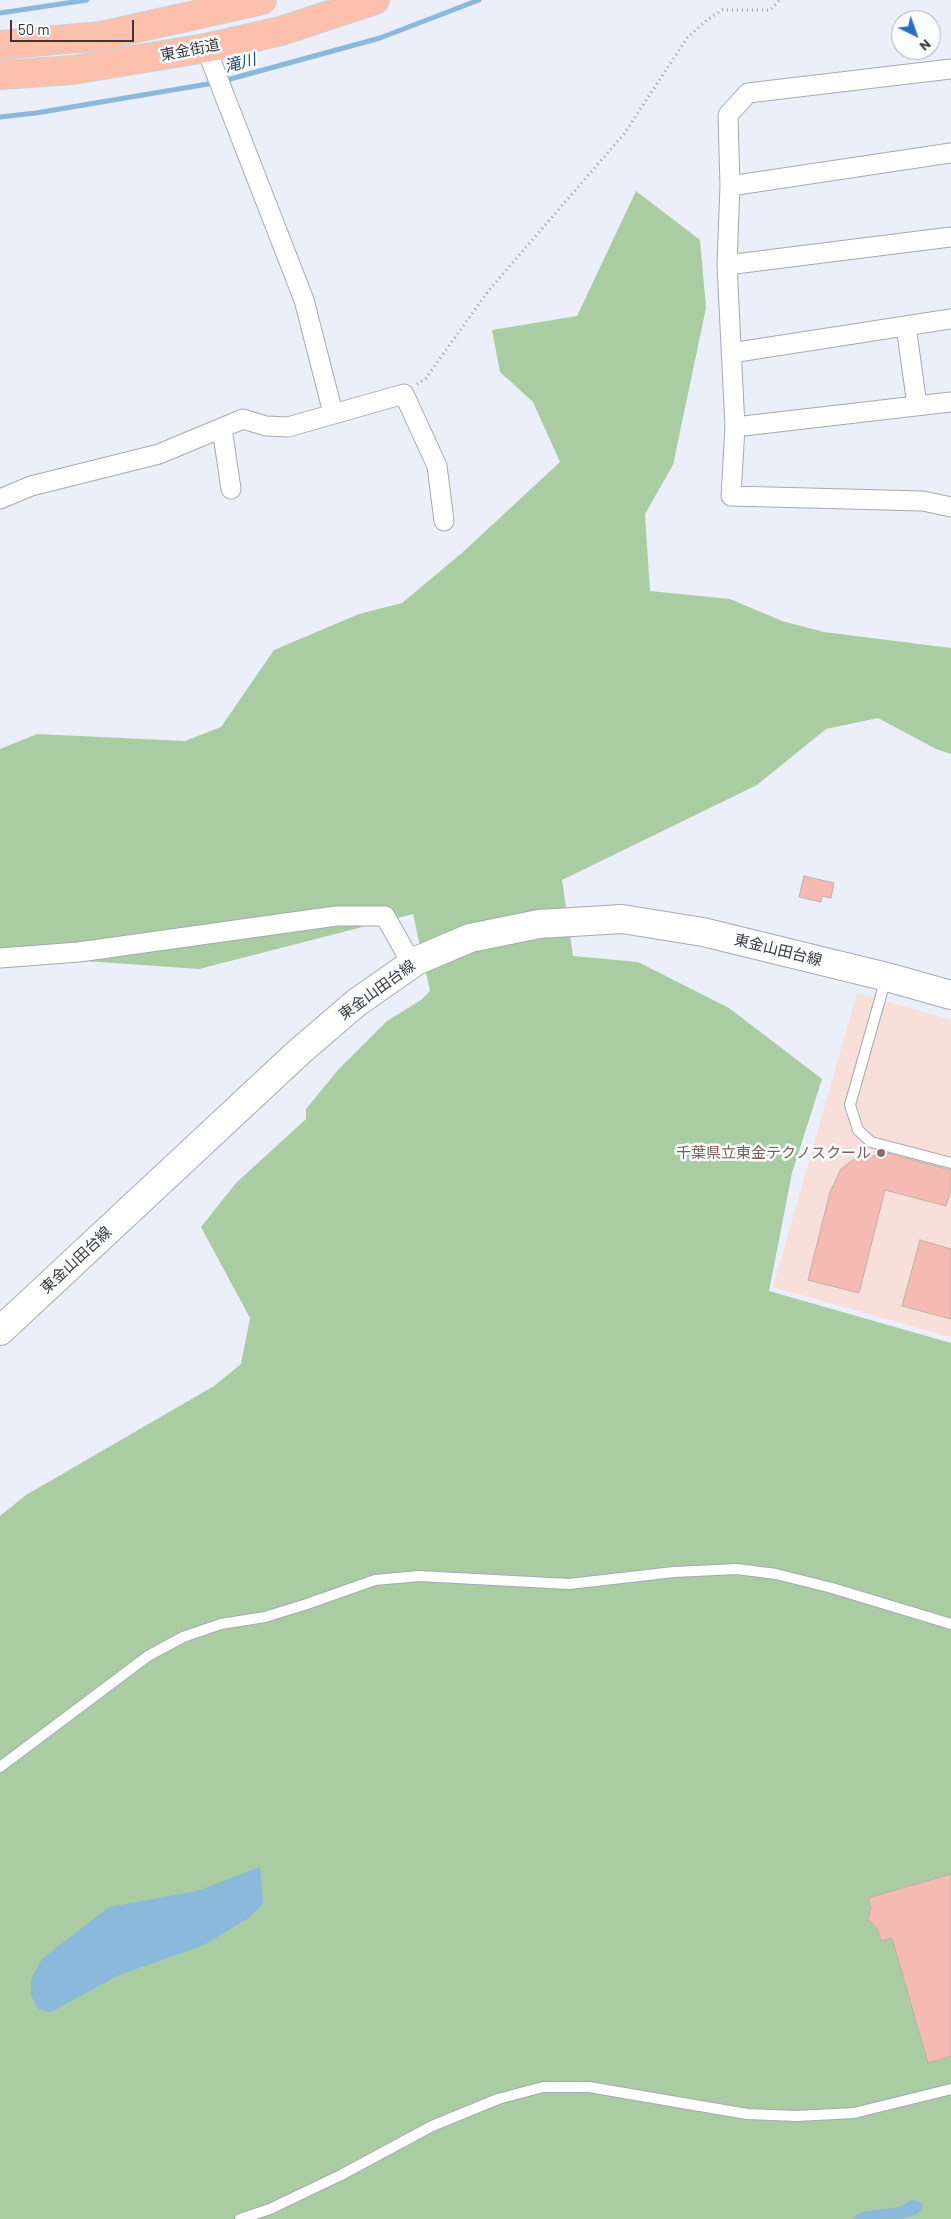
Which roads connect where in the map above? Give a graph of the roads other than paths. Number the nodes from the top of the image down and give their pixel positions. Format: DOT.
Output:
graph roads {
  1 [pos="262,0"];
  2 [pos="375,0"];
  3 [pos="101,36"];
  4 [pos="0,45"];
  5 [pos="206,48"];
  6 [pos="951,69"];
  7 [pos="1,79"];
  8 [pos="951,153"];
  9 [pos="730,186"];
  10 [pos="951,237"];
  11 [pos="727,266"];
  12 [pos="951,319"];
  13 [pos="906,326"];
  14 [pos="732,353"];
  15 [pos="951,402"];
  16 [pos="917,405"];
  17 [pos="333,413"];
  18 [pos="734,427"];
  19 [pos="222,428"];
  20 [pos="231,489"];
  21 [pos="0,499"];
  22 [pos="951,507"];
  23 [pos="444,521"];
  24 [pos="0,958"];
  25 [pos="412,964"];
  26 [pos="887,977"];
  27 [pos="951,995"];
  28 [pos="951,1163"];
  29 [pos="0,1331"];
  30 [pos="951,1624"];
  31 [pos="0,1766"];
  32 [pos="951,2089"];
  33 [pos="240,2219"];
  1 -- 3 [label="highway"];
  2 -- 5 [label="highway, 東金街道"];
  3 -- 4 [label="highway"];
  3 -- 5 [label="highway"];
  5 -- 7 [label="highway, 東金街道"];
  5 -- 17 [label="street"];
  6 -- 9 [label="street"];
  8 -- 9 [label="street"];
  9 -- 11 [label="street"];
  10 -- 11 [label="street"];
  11 -- 14 [label="street"];
  12 -- 13 [label="street"];
  13 -- 14 [label="street"];
  13 -- 16 [label="street"];
  14 -- 18 [label="street"];
  15 -- 16 [label="street"];
  16 -- 18 [label="street"];
  17 -- 19 [label="street"];
  17 -- 23 [label="street"];
  18 -- 22 [label="street"];
  19 -- 20 [label="street"];
  19 -- 21 [label="street"];
  24 -- 25 [label="street"];
  25 -- 26 [label="main road, 東金山田台線"];
  25 -- 29 [label="main road, 東金山田台線"];
  26 -- 27 [label="main road, 東金山田台線"];
  26 -- 28 [label="lane"];
  30 -- 31 [label="lane"];
  32 -- 33 [label="lane"];
}
